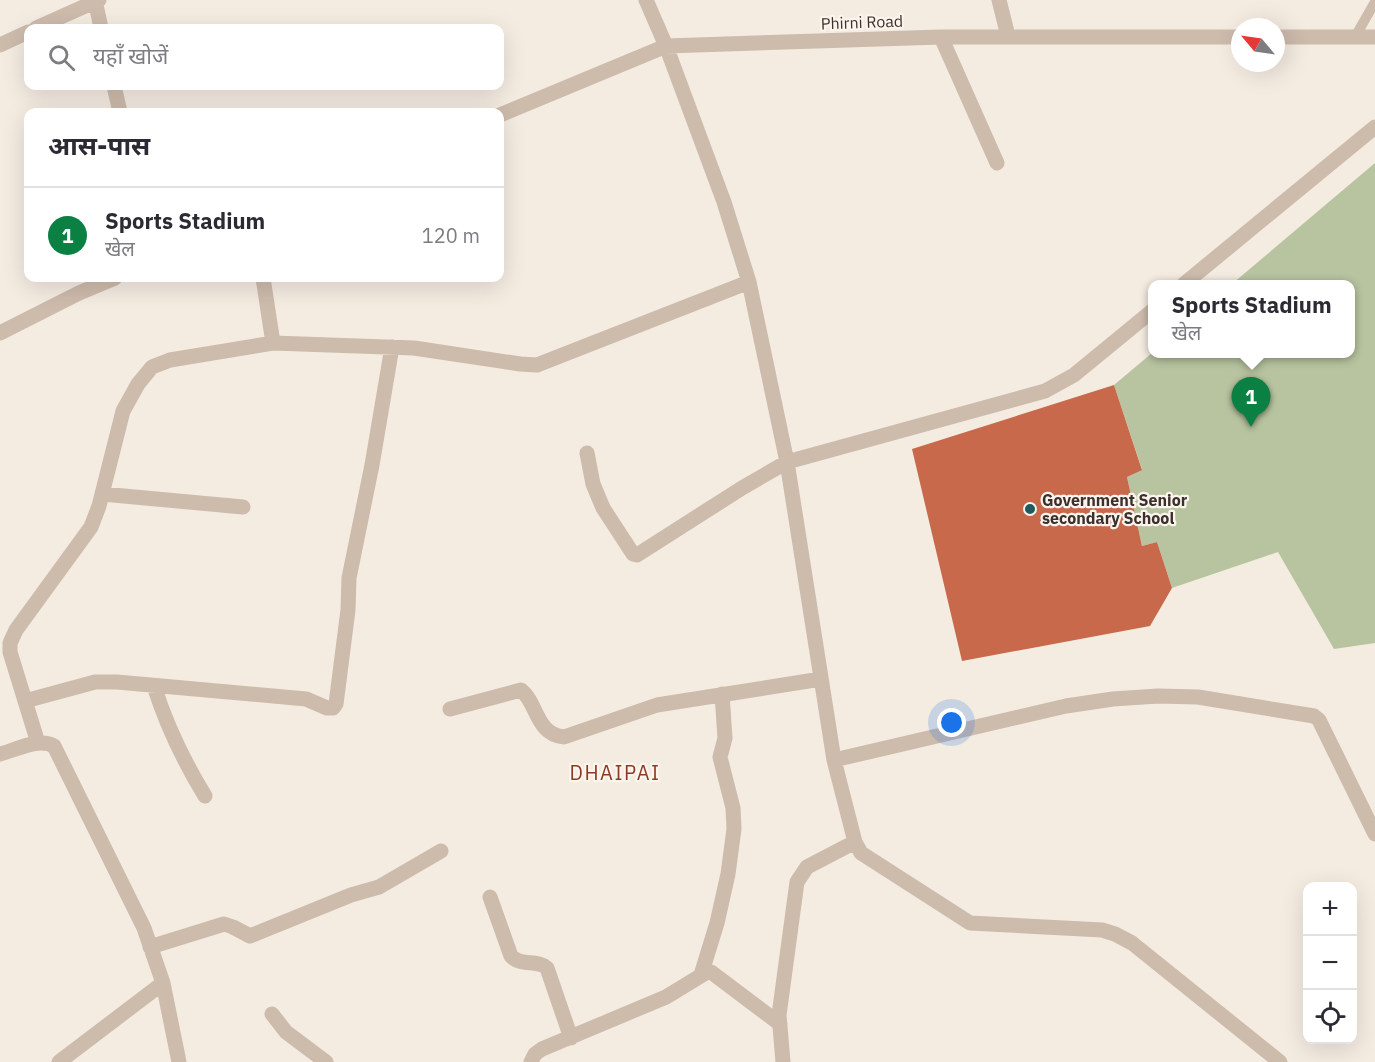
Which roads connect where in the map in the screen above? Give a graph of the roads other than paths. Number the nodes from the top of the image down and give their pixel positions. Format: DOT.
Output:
graph roads {
  1 [pos="646,0"];
  2 [pos="999,0"];
  3 [pos="96,1"];
  4 [pos="1375,2"];
  5 [pos="45,24"];
  6 [pos="100,24"];
  7 [pos="24,34"];
  8 [pos="1008,36"];
  9 [pos="941,37"];
  10 [pos="1231,37"];
  11 [pos="1285,37"];
  12 [pos="1355,37"];
  13 [pos="1375,37"];
  14 [pos="0,45"];
  15 [pos="666,46"];
  16 [pos="115,90"];
  17 [pos="119,108"];
  18 [pos="504,113"];
  19 [pos="1375,127"];
  20 [pos="997,163"];
  21 [pos="1190,280"];
  22 [pos="105,282"];
  23 [pos="264,282"];
  24 [pos="749,282"];
  25 [pos="1148,314"];
  26 [pos="0,333"];
  27 [pos="273,343"];
  28 [pos="392,347"];
  29 [pos="586,453"];
  30 [pos="787,462"];
  31 [pos="102,494"];
  32 [pos="243,507"];
  33 [pos="821,679"];
  34 [pos="154,686"];
  35 [pos="722,694"];
  36 [pos="25,701"];
  37 [pos="450,709"];
  38 [pos="38,743"];
  39 [pos="0,754"];
  40 [pos="834,760"];
  41 [pos="205,796"];
  42 [pos="1375,834"];
  43 [pos="855,842"];
  44 [pos="441,850"];
  45 [pos="490,897"];
  46 [pos="150,947"];
  47 [pos="701,975"];
  48 [pos="163,983"];
  49 [pos="272,1014"];
  50 [pos="780,1024"];
  51 [pos="571,1038"];
  52 [pos="528,1061"];
  53 [pos="59,1062"];
  54 [pos="179,1062"];
  55 [pos="326,1062"];
  56 [pos="783,1062"];
  57 [pos="1280,1062"];
  1 -- 15 [label="street"];
  2 -- 8 [label="street"];
  3 -- 5 [label="street"];
  3 -- 6 [label="street"];
  4 -- 12 [label="lane"];
  7 -- 14 [label="street"];
  8 -- 9 [label="street, Phirni Road"];
  8 -- 10 [label="street, Phirni Road"];
  9 -- 15 [label="street, Phirni Road"];
  9 -- 20 [label="street"];
  11 -- 12 [label="street"];
  12 -- 13 [label="street"];
  15 -- 18 [label="street, Phirni Road"];
  15 -- 24 [label="street"];
  16 -- 17 [label="street"];
  19 -- 21 [label="street"];
  22 -- 26 [label="street"];
  23 -- 27 [label="street"];
  24 -- 28 [label="street"];
  24 -- 30 [label="street"];
  25 -- 30 [label="street"];
  27 -- 28 [label="street"];
  27 -- 31 [label="street"];
  28 -- 34 [label="street"];
  29 -- 30 [label="street"];
  30 -- 33 [label="street"];
  31 -- 32 [label="street"];
  31 -- 36 [label="street"];
  33 -- 35 [label="street"];
  33 -- 40 [label="street"];
  34 -- 36 [label="street"];
  34 -- 41 [label="street"];
  35 -- 37 [label="street"];
  35 -- 47 [label="street"];
  36 -- 38 [label="street"];
  38 -- 39 [label="street"];
  38 -- 46 [label="street"];
  40 -- 42 [label="street"];
  40 -- 43 [label="street"];
  43 -- 50 [label="street"];
  43 -- 57 [label="street"];
  44 -- 46 [label="street"];
  45 -- 51 [label="street"];
  46 -- 48 [label="street"];
  47 -- 50 [label="street"];
  47 -- 51 [label="street"];
  48 -- 53 [label="street"];
  48 -- 54 [label="street"];
  49 -- 55 [label="street"];
  50 -- 56 [label="street"];
  51 -- 52 [label="street"];
}
